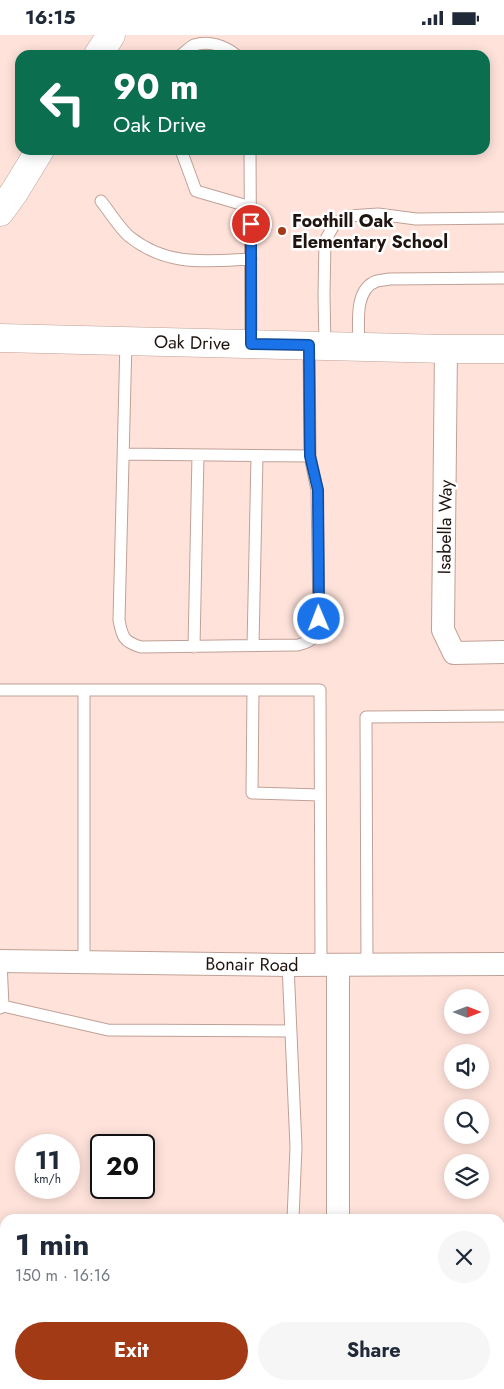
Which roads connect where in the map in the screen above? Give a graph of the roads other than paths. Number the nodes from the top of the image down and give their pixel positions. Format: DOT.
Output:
graph roads {
  1 [pos="111,35"];
  2 [pos="101,50"];
  3 [pos="187,50"];
  4 [pos="230,50"];
  5 [pos="37,155"];
  6 [pos="183,155"];
  7 [pos="250,155"];
  8 [pos="101,201"];
  9 [pos="251,207"];
  10 [pos="0,211"];
  11 [pos="504,218"];
  12 [pos="251,259"];
  13 [pos="504,278"];
  14 [pos="0,338"];
  15 [pos="126,341"];
  16 [pos="251,344"];
  17 [pos="317,346"];
  18 [pos="359,347"];
  19 [pos="446,349"];
  20 [pos="504,349"];
  21 [pos="124,454"];
  22 [pos="198,455"];
  23 [pos="257,456"];
  24 [pos="310,456"];
  25 [pos="253,646"];
  26 [pos="194,647"];
  27 [pos="504,652"];
  28 [pos="0,690"];
  29 [pos="84,690"];
  30 [pos="253,690"];
  31 [pos="504,716"];
  32 [pos="320,795"];
  33 [pos="1,961"];
  34 [pos="84,962"];
  35 [pos="504,964"];
  36 [pos="288,965"];
  37 [pos="329,965"];
  38 [pos="367,965"];
  39 [pos="2,1007"];
  40 [pos="290,1031"];
  41 [pos="293,1214"];
  42 [pos="338,1214"];
  1 -- 2 [label="street"];
  3 -- 4 [label="lane"];
  5 -- 10 [label="street"];
  6 -- 9 [label="lane"];
  7 -- 9 [label="lane"];
  8 -- 12 [label="lane"];
  9 -- 12 [label="lane"];
  11 -- 17 [label="lane"];
  12 -- 16 [label="lane"];
  13 -- 18 [label="lane"];
  14 -- 15 [label="street, Oak Drive"];
  15 -- 16 [label="street, Oak Drive"];
  15 -- 21 [label="lane"];
  16 -- 17 [label="street, Oak Drive"];
  17 -- 18 [label="street, Oak Drive"];
  17 -- 24 [label="lane"];
  18 -- 19 [label="street, Oak Drive"];
  19 -- 20 [label="street, Oak Drive"];
  19 -- 27 [label="street, Isabella Way"];
  21 -- 22 [label="lane"];
  21 -- 26 [label="lane"];
  22 -- 23 [label="lane"];
  22 -- 26 [label="lane"];
  23 -- 24 [label="lane"];
  23 -- 25 [label="lane"];
  24 -- 25 [label="lane"];
  25 -- 26 [label="lane"];
  28 -- 29 [label="lane"];
  29 -- 30 [label="lane"];
  29 -- 34 [label="lane"];
  30 -- 32 [label="lane"];
  30 -- 32 [label="lane"];
  31 -- 38 [label="lane"];
  32 -- 37 [label="lane"];
  33 -- 34 [label="street, Bonair Road"];
  33 -- 39 [label="lane"];
  34 -- 36 [label="street, Bonair Road"];
  35 -- 38 [label="street, Bonair Road"];
  36 -- 37 [label="street, Bonair Road"];
  36 -- 40 [label="lane"];
  37 -- 38 [label="street, Bonair Road"];
  37 -- 42 [label="street"];
  39 -- 40 [label="lane"];
  40 -- 41 [label="lane"];
}
